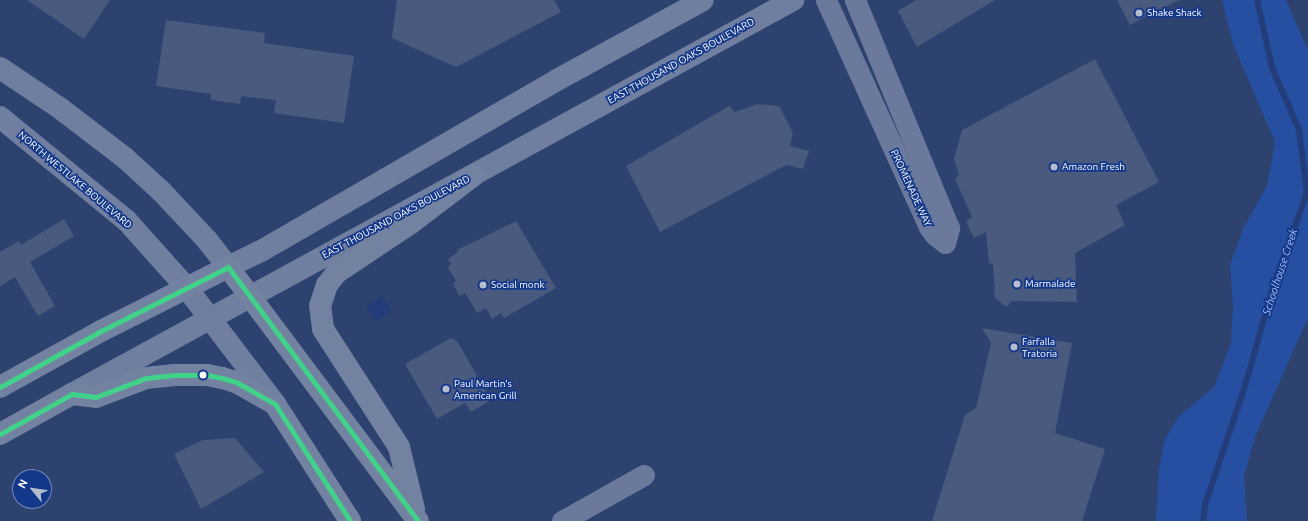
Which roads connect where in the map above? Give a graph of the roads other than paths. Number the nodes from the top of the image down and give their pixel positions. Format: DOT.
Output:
graph roads {
  1 [pos="703,0"];
  2 [pos="793,0"];
  3 [pos="826,0"];
  4 [pos="855,0"];
  5 [pos="0,68"];
  6 [pos="0,117"];
  7 [pos="473,176"];
  8 [pos="228,267"];
  9 [pos="186,287"];
  10 [pos="248,296"];
  11 [pos="210,317"];
  12 [pos="0,387"];
  13 [pos="72,394"];
  14 [pos="275,404"];
  15 [pos="0,434"];
  16 [pos="644,475"];
  17 [pos="417,518"];
  18 [pos="350,521"];
  19 [pos="562,521"];
  1 -- 8 [label="main road"];
  2 -- 7 [label="main road, EAST THOUSAND OAKS BOULEVARD"];
  3 -- 4 [label="street, PROMENADE WAY"];
  5 -- 8 [label="main road"];
  6 -- 9 [label="main road, NORTH WESTLAKE BOULEVARD"];
  7 -- 10 [label="main road, EAST THOUSAND OAKS BOULEVARD"];
  7 -- 17 [label="main road"];
  8 -- 9 [label="main road"];
  8 -- 10 [label="main road"];
  9 -- 11 [label="main road, NORTH WESTLAKE BOULEVARD"];
  9 -- 12 [label="main road"];
  10 -- 11 [label="main road, EAST THOUSAND OAKS BOULEVARD"];
  10 -- 17 [label="main road"];
  11 -- 13 [label="main road, EAST THOUSAND OAKS BOULEVARD"];
  11 -- 14 [label="main road, NORTH WESTLAKE BOULEVARD"];
  13 -- 14 [label="main road"];
  13 -- 15 [label="main road, EAST THOUSAND OAKS BOULEVARD"];
  14 -- 18 [label="main road"];
  16 -- 19 [label="street"];
}
